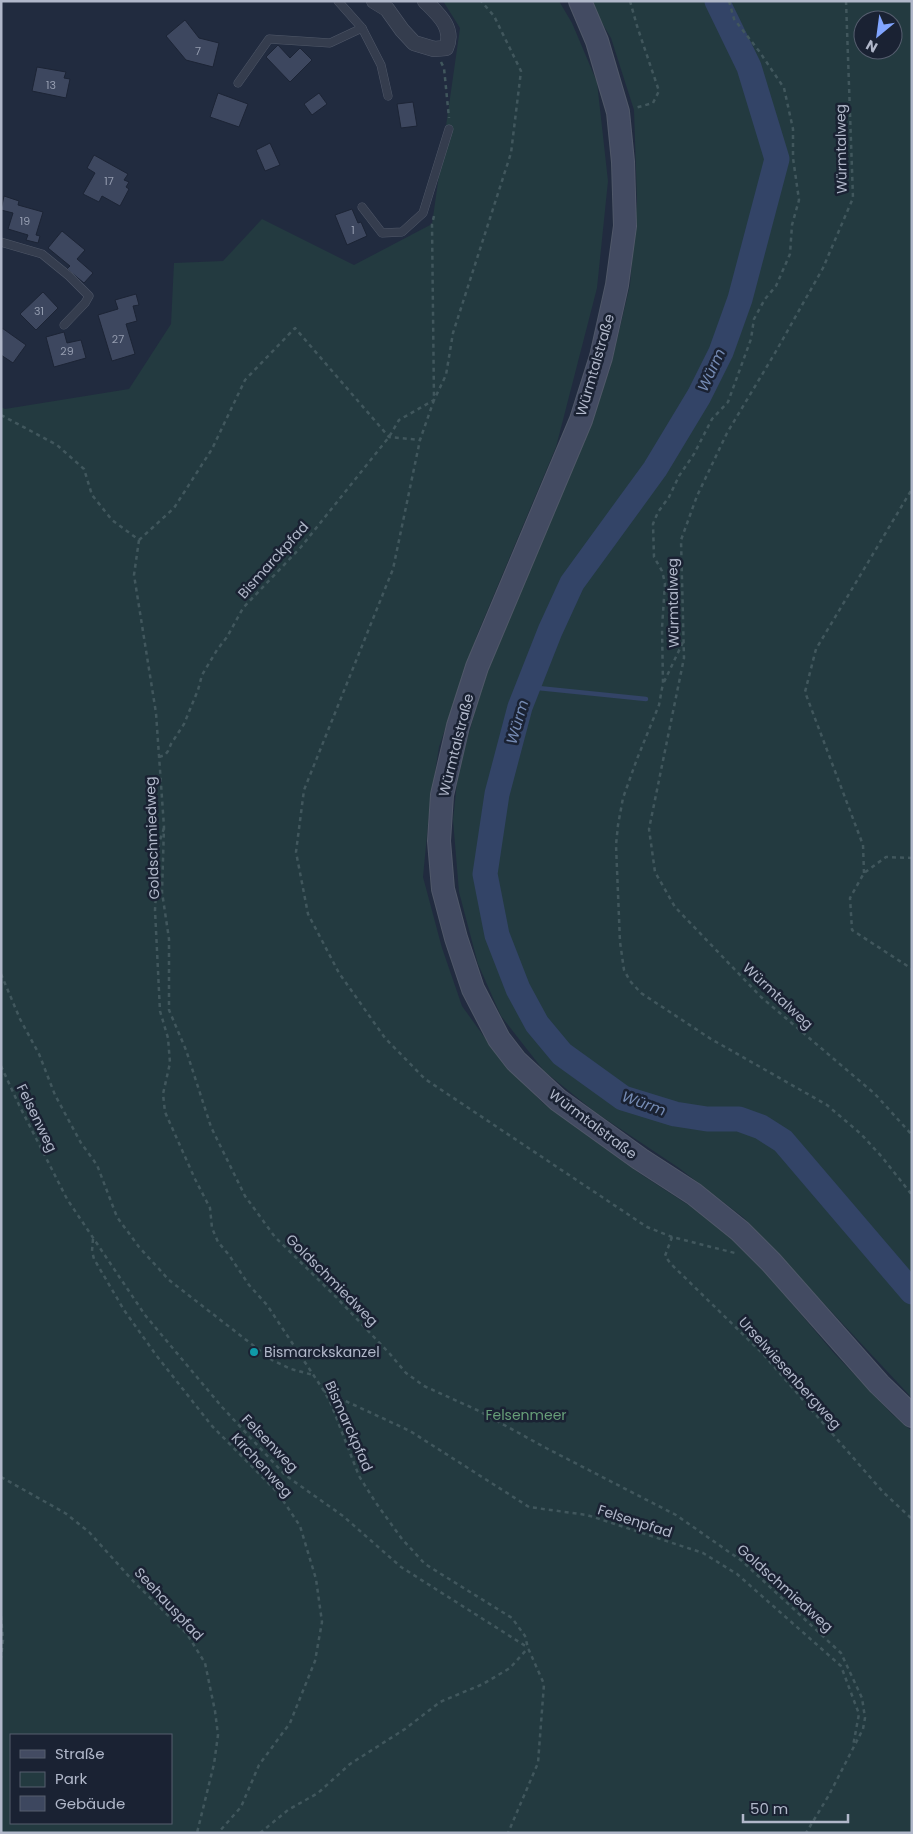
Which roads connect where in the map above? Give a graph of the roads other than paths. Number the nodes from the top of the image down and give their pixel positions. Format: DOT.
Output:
graph roads {
  1 [pos="338,1"];
  2 [pos="374,1"];
  3 [pos="425,1"];
  4 [pos="580,1"];
  5 [pos="362,28"];
  6 [pos="238,83"];
  7 [pos="388,96"];
  8 [pos="450,129"];
  9 [pos="362,208"];
  10 [pos="1,242"];
  11 [pos="64,325"];
  12 [pos="912,1416"];
  1 -- 5 [label="lane"];
  2 -- 3 [label="street"];
  4 -- 12 [label="main road, Würmtalstraße"];
  5 -- 6 [label="lane"];
  5 -- 7 [label="lane"];
  8 -- 9 [label="lane"];
  10 -- 11 [label="lane"];
}
